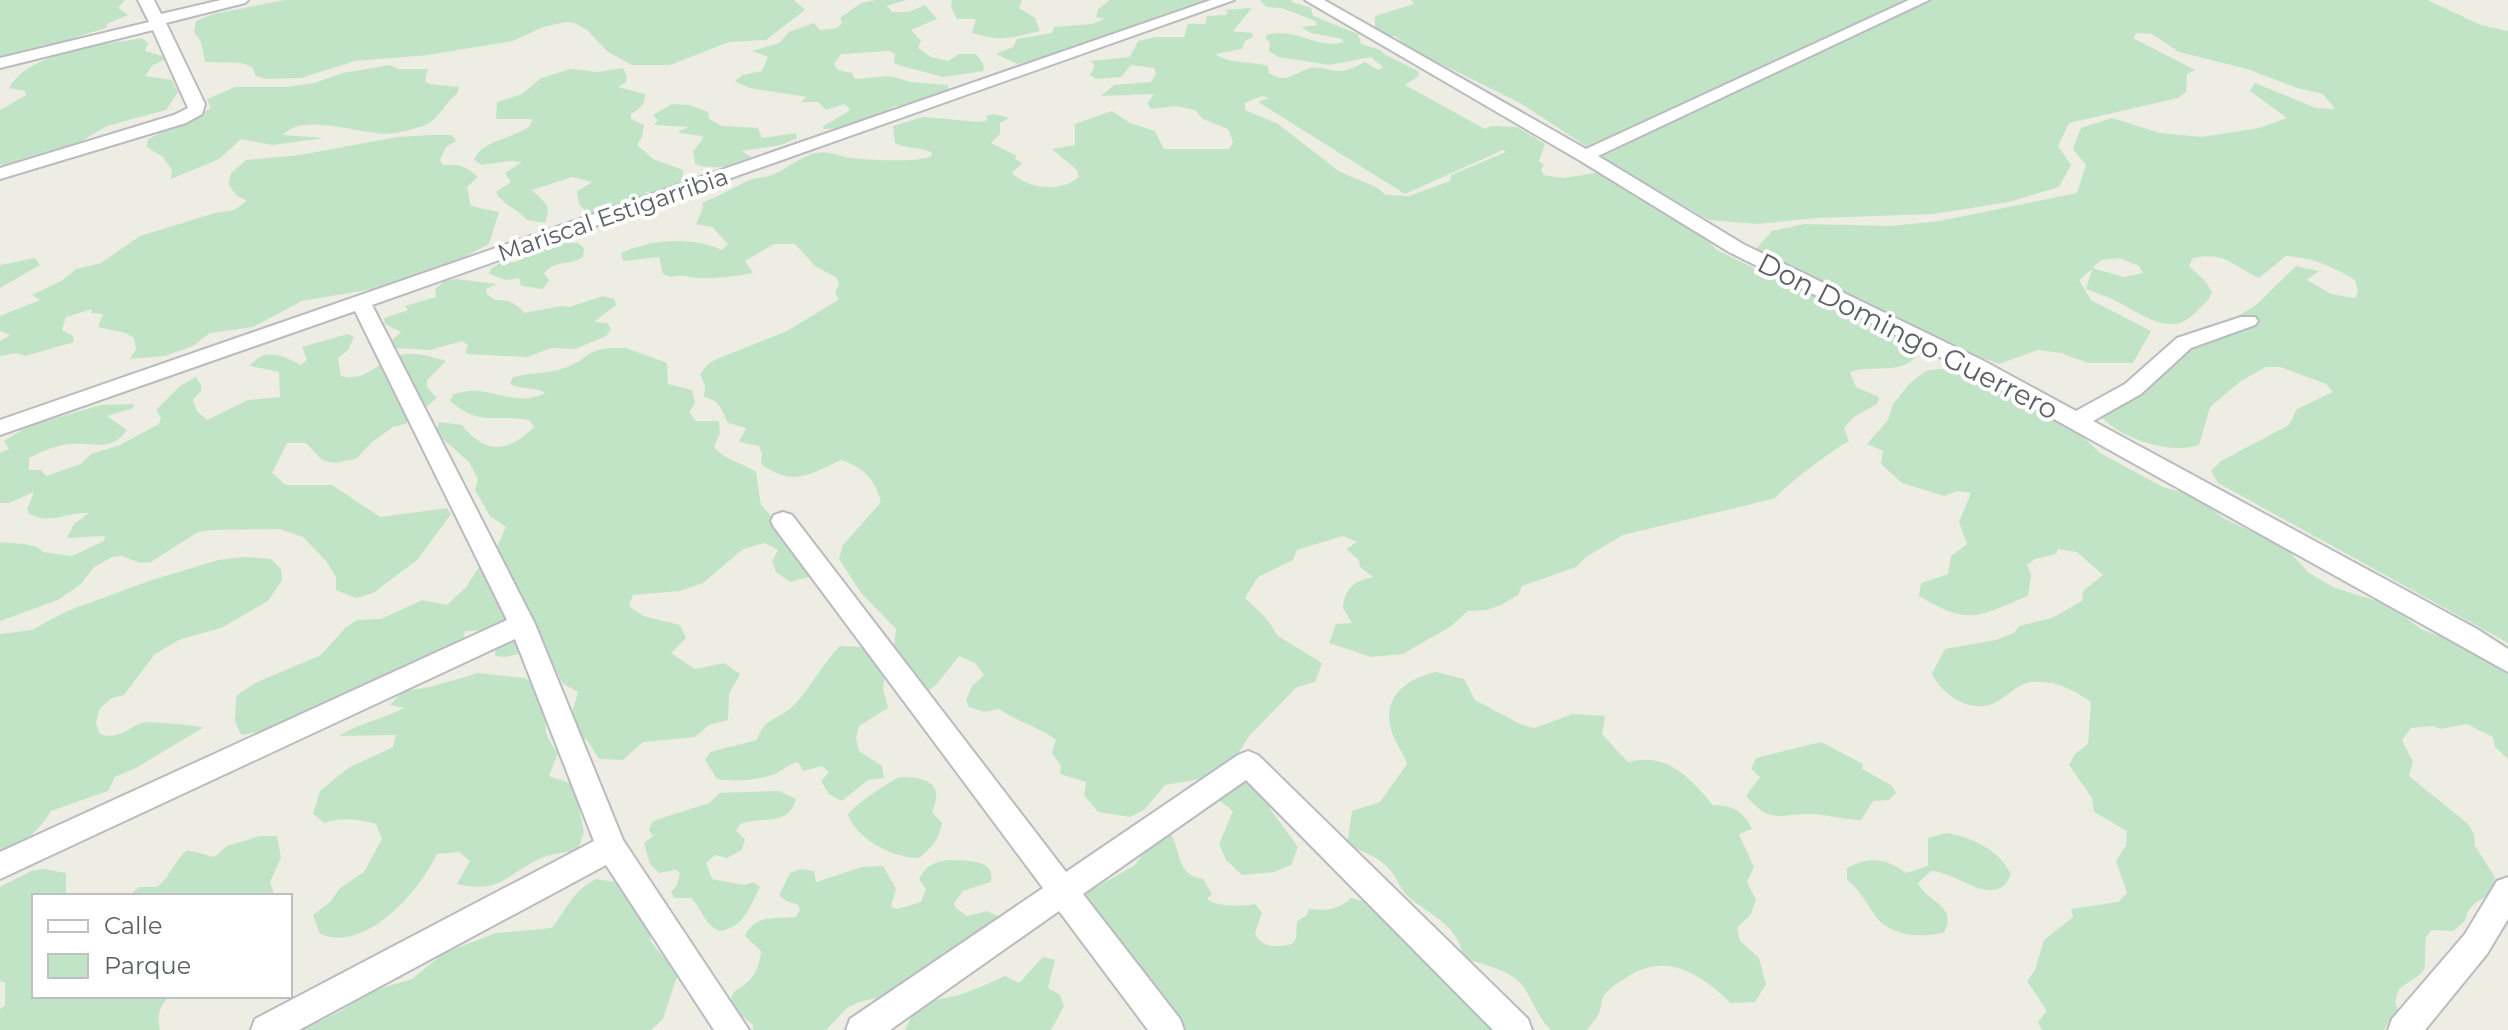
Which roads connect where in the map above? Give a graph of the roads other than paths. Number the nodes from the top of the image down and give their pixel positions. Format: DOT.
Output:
graph roads {
  1 [pos="146,0"];
  2 [pos="240,0"];
  3 [pos="1226,0"];
  4 [pos="1313,0"];
  5 [pos="1921,0"];
  6 [pos="158,22"];
  7 [pos="0,63"];
  8 [pos="1585,156"];
  9 [pos="0,174"];
  10 [pos="361,303"];
  11 [pos="2248,321"];
  12 [pos="2075,421"];
  13 [pos="0,428"];
  14 [pos="783,521"];
  15 [pos="522,624"];
  16 [pos="2508,662"];
  17 [pos="611,847"];
  18 [pos="0,866"];
  19 [pos="2508,891"];
  20 [pos="1065,892"];
  21 [pos="267,1030"];
  22 [pos="733,1030"];
  23 [pos="862,1030"];
  24 [pos="1168,1030"];
  25 [pos="1516,1030"];
  26 [pos="2404,1030"];
  1 -- 6 [label="street"];
  2 -- 6 [label="street"];
  3 -- 10 [label="street, Mariscal Estigarribia"];
  4 -- 8 [label="street, Don Domingo Guerrero"];
  5 -- 8 [label="street"];
  6 -- 7 [label="street"];
  6 -- 9 [label="street"];
  8 -- 12 [label="street, Don Domingo Guerrero"];
  10 -- 13 [label="street, Mariscal Estigarribia"];
  10 -- 15 [label="street"];
  11 -- 12 [label="street"];
  12 -- 16 [label="street, Don Domingo Guerrero"];
  14 -- 20 [label="street"];
  15 -- 17 [label="street"];
  15 -- 18 [label="street"];
  17 -- 21 [label="street"];
  17 -- 22 [label="street"];
  19 -- 26 [label="street"];
  20 -- 23 [label="street"];
  20 -- 24 [label="street"];
  20 -- 25 [label="street"];
}
